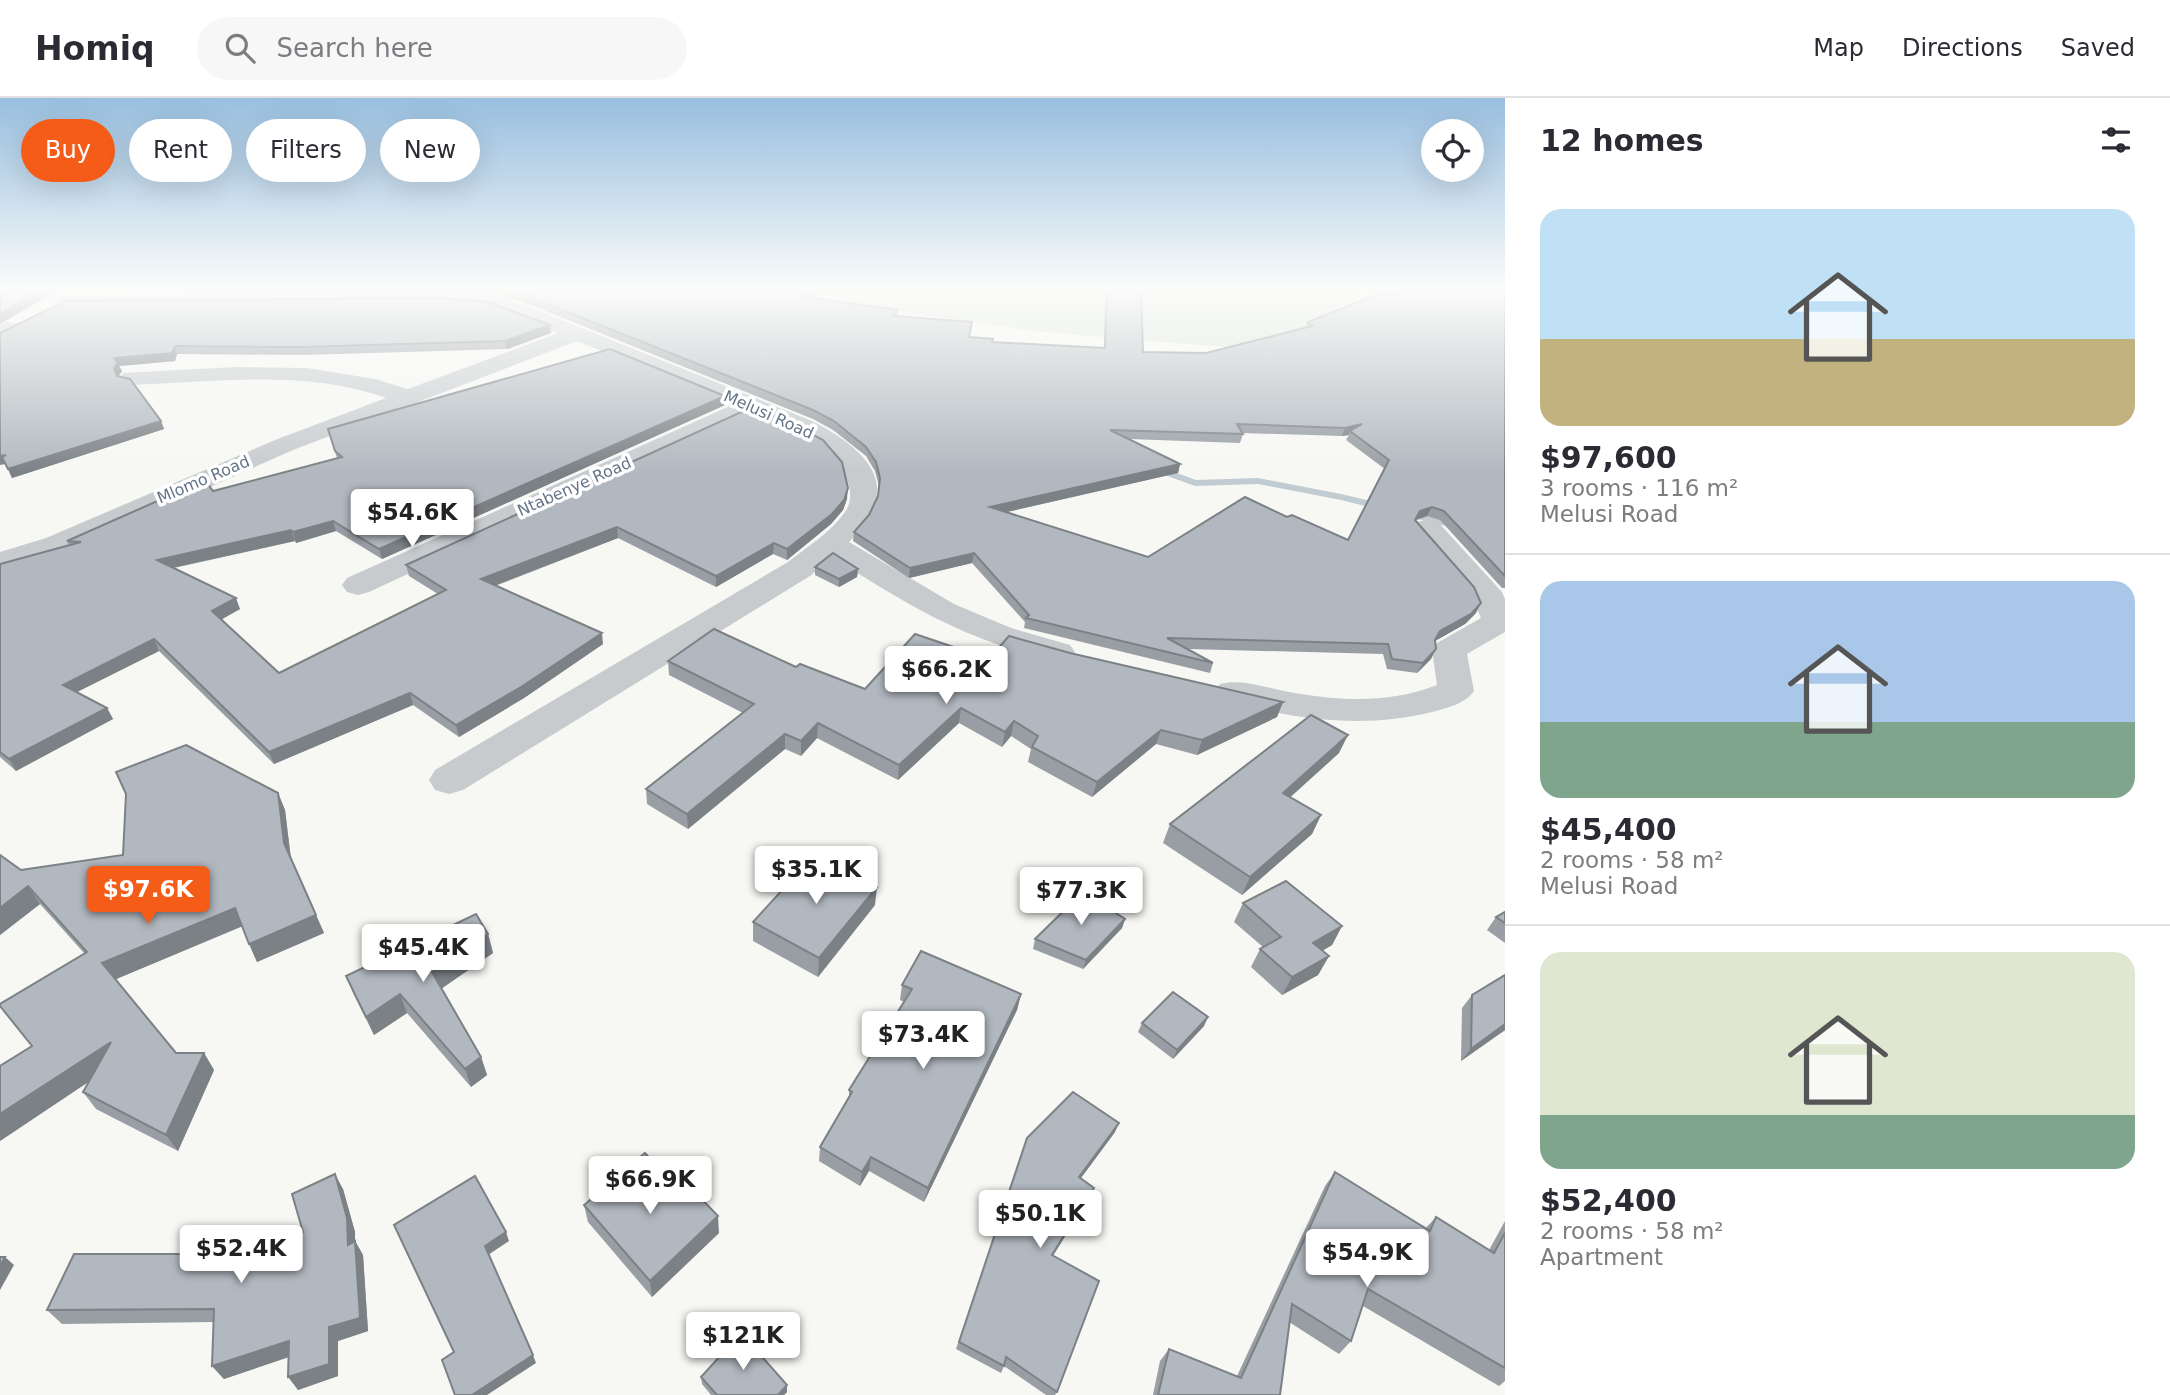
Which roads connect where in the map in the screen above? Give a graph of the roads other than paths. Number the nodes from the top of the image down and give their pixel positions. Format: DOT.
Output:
graph roads {
  1 [pos="528,352"];
  2 [pos="622,352"];
  3 [pos="131,377"];
  4 [pos="407,397"];
  5 [pos="752,405"];
  6 [pos="1428,528"];
  7 [pos="831,544"];
  8 [pos="0,562"];
  9 [pos="358,585"];
  10 [pos="1083,659"];
  11 [pos="1209,686"];
  12 [pos="449,780"];
  1 -- 4 [label="street, Mlomo Road"];
  2 -- 5 [label="street, Melusi Road"];
  3 -- 4 [label="street"];
  4 -- 8 [label="street, Mlomo Road"];
  5 -- 7 [label="street, Melusi Road"];
  5 -- 9 [label="street, Ntabenye Road"];
  6 -- 11 [label="street"];
  7 -- 10 [label="street"];
  7 -- 12 [label="street, Melusi Road"];
}
